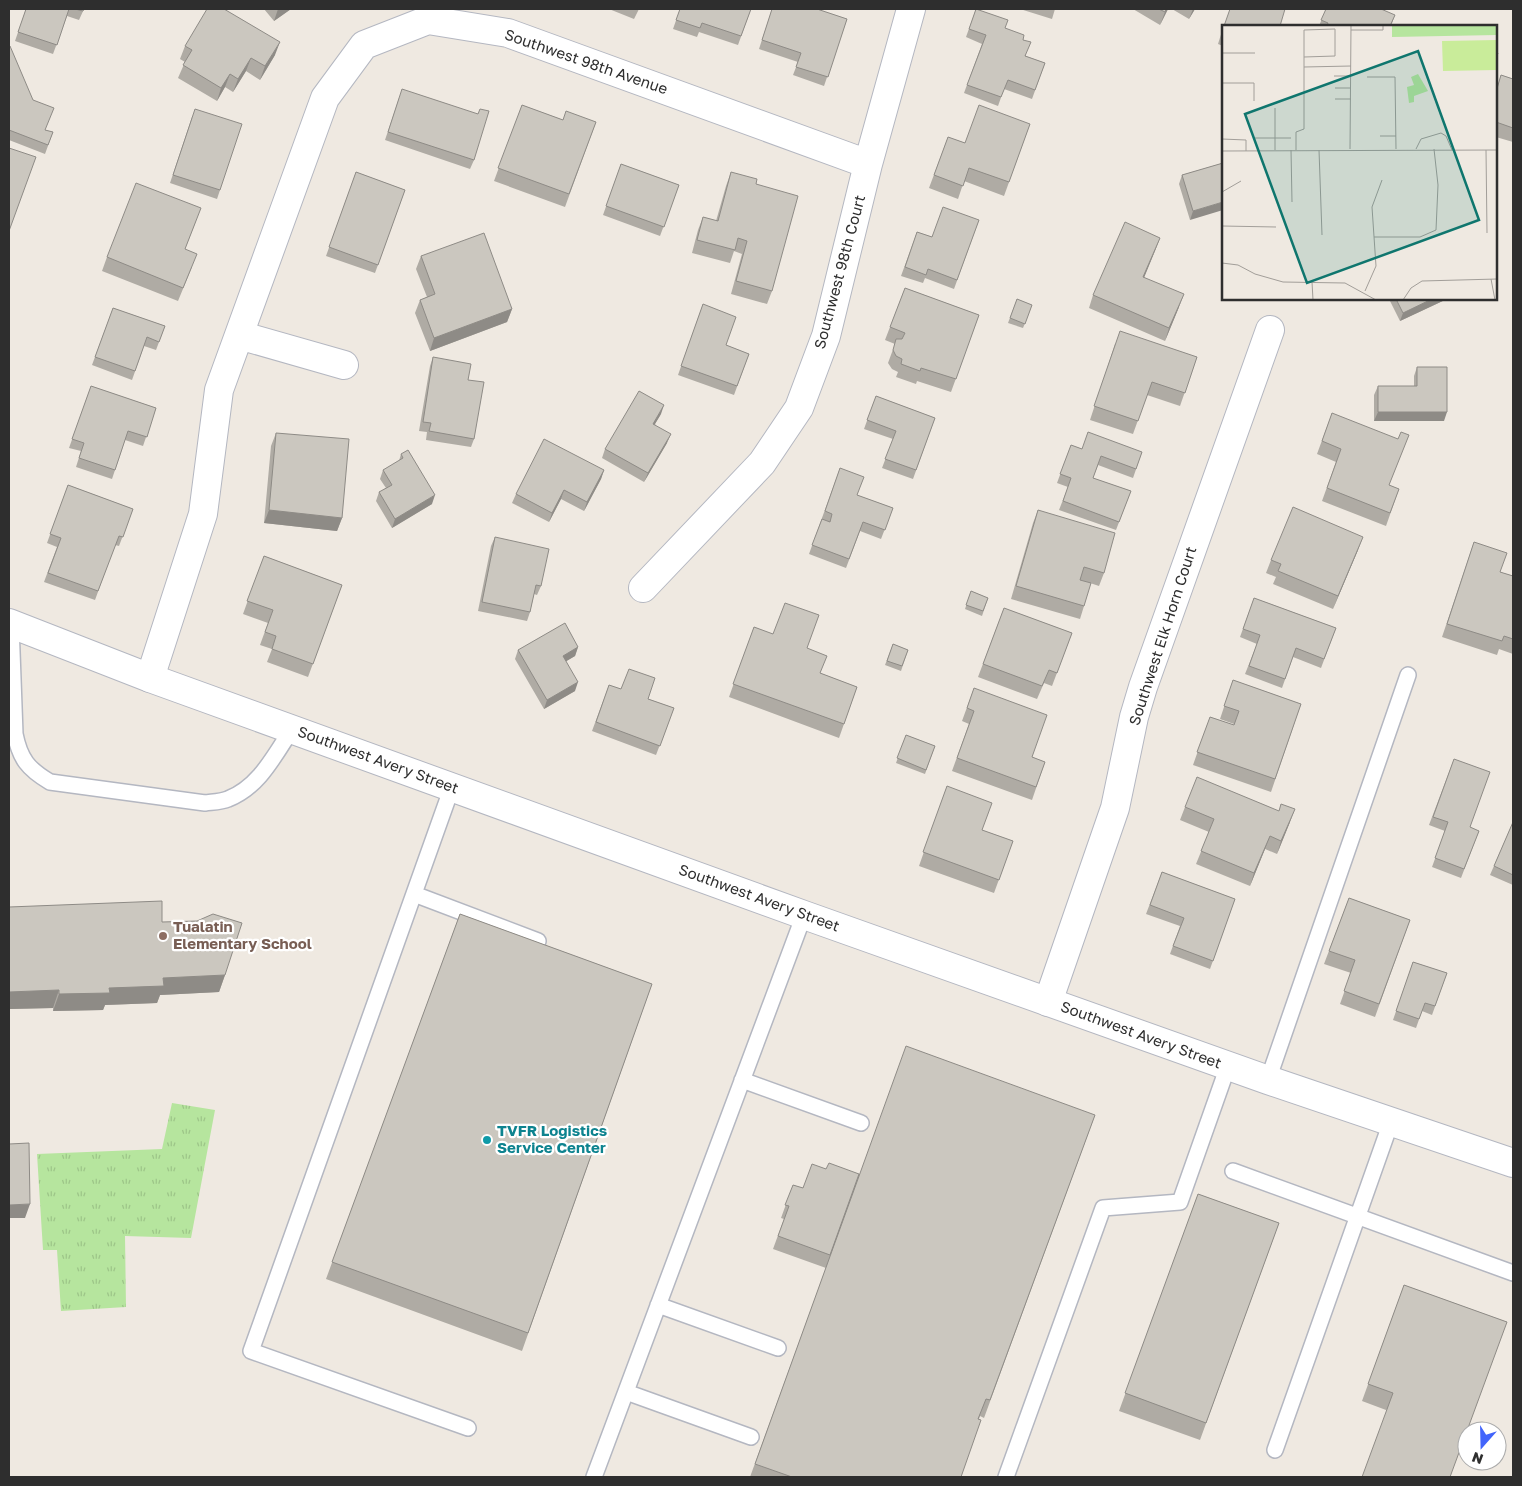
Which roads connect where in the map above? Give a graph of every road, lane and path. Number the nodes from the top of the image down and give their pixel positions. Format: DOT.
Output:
graph roads {
  1 [pos="910,9"];
  2 [pos="868,164"];
  3 [pos="1270,330"];
  4 [pos="239,335"];
  5 [pos="344,365"];
  6 [pos="643,588"];
  7 [pos="10,624"];
  8 [pos="1408,675"];
  9 [pos="150,678"];
  10 [pos="292,729"];
  11 [pos="452,787"];
  12 [pos="414,894"];
  13 [pos="804,915"];
  14 [pos="538,941"];
  15 [pos="1048,1002"];
  16 [pos="1228,1066"];
  17 [pos="742,1080"];
  18 [pos="1268,1080"];
  19 [pos="1392,1122"];
  20 [pos="861,1123"];
  21 [pos="1513,1163"];
  22 [pos="1233,1171"];
  23 [pos="1358,1216"];
  24 [pos="1513,1273"];
  25 [pos="658,1305"];
  26 [pos="778,1348"];
  27 [pos="626,1392"];
  28 [pos="468,1428"];
  29 [pos="751,1437"];
  30 [pos="1275,1450"];
  31 [pos="594,1477"];
  32 [pos="1006,1477"];
  1 -- 2 [label="street"];
  2 -- 4 [label="street, Southwest 98th Avenue"];
  2 -- 6 [label="street, Southwest 98th Court"];
  3 -- 15 [label="street, Southwest Elk Horn Court"];
  4 -- 5 [label="street"];
  4 -- 9 [label="street, Southwest 98th Avenue"];
  7 -- 9 [label="street, Southwest Avery Street"];
  7 -- 10 [label="lane"];
  8 -- 18 [label="lane"];
  9 -- 10 [label="street, Southwest Avery Street"];
  10 -- 11 [label="street, Southwest Avery Street"];
  11 -- 12 [label="lane"];
  11 -- 13 [label="street, Southwest Avery Street"];
  12 -- 14 [label="lane"];
  12 -- 28 [label="lane"];
  13 -- 15 [label="street, Southwest Avery Street"];
  13 -- 17 [label="lane"];
  15 -- 16 [label="street, Southwest Avery Street"];
  16 -- 18 [label="street, Southwest Avery Street"];
  16 -- 32 [label="lane"];
  17 -- 20 [label="lane"];
  17 -- 25 [label="lane"];
  18 -- 19 [label="street, Southwest Avery Street"];
  19 -- 21 [label="street, Southwest Avery Street"];
  19 -- 23 [label="lane"];
  22 -- 23 [label="lane"];
  23 -- 24 [label="lane"];
  23 -- 30 [label="lane"];
  25 -- 26 [label="lane"];
  25 -- 27 [label="lane"];
  27 -- 29 [label="lane"];
  27 -- 31 [label="lane"];
}
